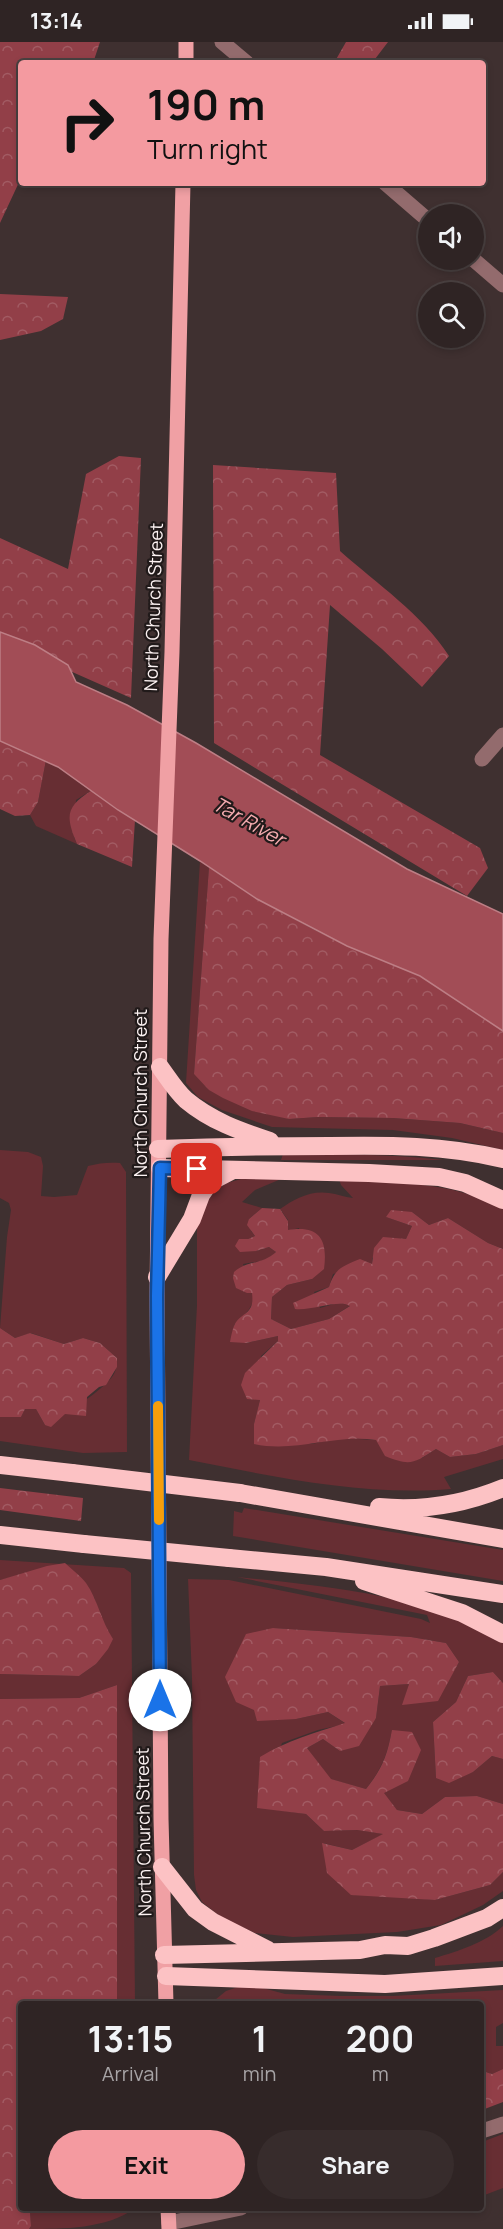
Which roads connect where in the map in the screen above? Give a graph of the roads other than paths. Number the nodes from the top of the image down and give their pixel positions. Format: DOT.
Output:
graph roads {
  1 [pos="186,42"];
  2 [pos="222,42"];
  3 [pos="186,60"];
  4 [pos="243,60"];
  5 [pos="183,186"];
  6 [pos="389,186"];
  7 [pos="418,211"];
  8 [pos="484,269"];
  9 [pos="503,285"];
  10 [pos="503,735"];
  11 [pos="482,759"];
  12 [pos="159,1067"];
  13 [pos="283,1146"];
  14 [pos="158,1149"];
  15 [pos="503,1159"];
  16 [pos="160,1168"];
  17 [pos="234,1170"];
  18 [pos="503,1200"];
  19 [pos="157,1278"];
  20 [pos="0,1465"];
  21 [pos="503,1488"];
  22 [pos="263,1496"];
  23 [pos="0,1535"];
  24 [pos="503,1539"];
  25 [pos="326,1567"];
  26 [pos="503,1594"];
  27 [pos="503,1634"];
  28 [pos="162,1868"];
  29 [pos="503,1908"];
  30 [pos="273,1952"];
  31 [pos="164,1955"];
  32 [pos="166,1976"];
  33 [pos="503,1976"];
  34 [pos="166,2001"];
  35 [pos="503,2124"];
  36 [pos="484,2130"];
  37 [pos="223,2211"];
  38 [pos="169,2220"];
  1 -- 3 [label="main road"];
  2 -- 4 [label="street"];
  5 -- 12 [label="main road, North Church Street"];
  6 -- 7 [label="street"];
  8 -- 9 [label="street"];
  10 -- 11 [label="street"];
  12 -- 13 [label="highway"];
  12 -- 14 [label="main road, North Church Street"];
  13 -- 14 [label="highway"];
  13 -- 15 [label="highway"];
  14 -- 16 [label="main road, North Church Street"];
  16 -- 17 [label="highway"];
  16 -- 19 [label="main road, North Church Street"];
  17 -- 18 [label="highway"];
  17 -- 19 [label="highway"];
  19 -- 28 [label="main road, North Church Street"];
  20 -- 22 [label="highway, bridge"];
  21 -- 22 [label="highway"];
  22 -- 24 [label="highway"];
  23 -- 25 [label="highway, bridge"];
  25 -- 26 [label="highway"];
  25 -- 27 [label="highway"];
  28 -- 30 [label="highway"];
  28 -- 31 [label="main road, North Church Street"];
  29 -- 30 [label="highway"];
  30 -- 31 [label="highway"];
  31 -- 32 [label="main road, North Church Street"];
  32 -- 33 [label="highway"];
  32 -- 34 [label="main road, North Church Street"];
  35 -- 36 [label="street"];
  37 -- 38 [label="street"];
}
